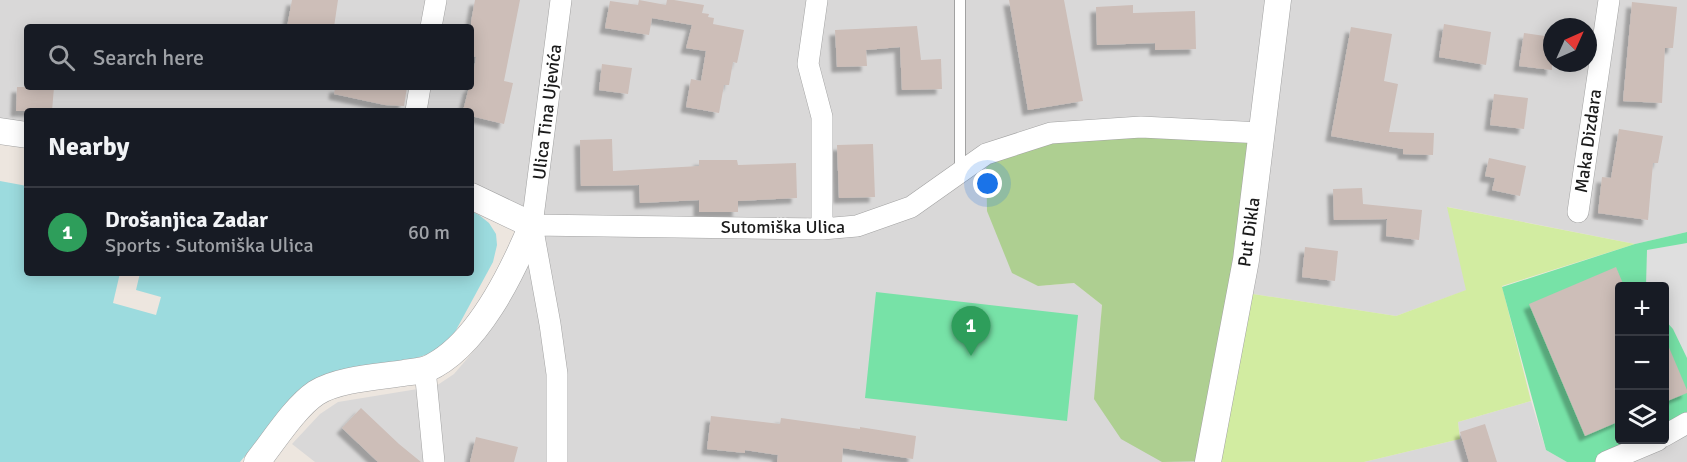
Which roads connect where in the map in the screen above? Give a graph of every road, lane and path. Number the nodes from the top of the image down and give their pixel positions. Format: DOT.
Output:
graph roads {
  1 [pos="436,0"];
  2 [pos="561,0"];
  3 [pos="817,0"];
  4 [pos="960,0"];
  5 [pos="1278,0"];
  6 [pos="1609,0"];
  7 [pos="432,24"];
  8 [pos="420,90"];
  9 [pos="416,108"];
  10 [pos="0,131"];
  11 [pos="1262,133"];
  12 [pos="24,135"];
  13 [pos="960,172"];
  14 [pos="474,197"];
  15 [pos="1578,212"];
  16 [pos="532,225"];
  17 [pos="822,229"];
  18 [pos="425,369"];
  19 [pos="1687,423"];
  20 [pos="1669,434"];
  21 [pos="1649,444"];
  22 [pos="256,462"];
  23 [pos="434,462"];
  24 [pos="557,462"];
  25 [pos="1208,462"];
  26 [pos="1606,462"];
  1 -- 7 [label="street"];
  2 -- 16 [label="street, Ulica Tina Ujevića"];
  3 -- 17 [label="street"];
  4 -- 13 [label="lane"];
  5 -- 11 [label="street, Put Dikla"];
  6 -- 15 [label="street, Maka Dizdara"];
  8 -- 9 [label="street"];
  10 -- 12 [label="street"];
  11 -- 13 [label="street, Sutomiška Ulica"];
  11 -- 25 [label="street, Put Dikla"];
  13 -- 17 [label="street, Sutomiška Ulica"];
  14 -- 16 [label="street"];
  16 -- 17 [label="street, Sutomiška Ulica"];
  16 -- 18 [label="street"];
  16 -- 24 [label="street, Ulica Tina Ujevića"];
  18 -- 22 [label="street"];
  18 -- 23 [label="street"];
  19 -- 20 [label="street"];
  21 -- 26 [label="street"];
}
